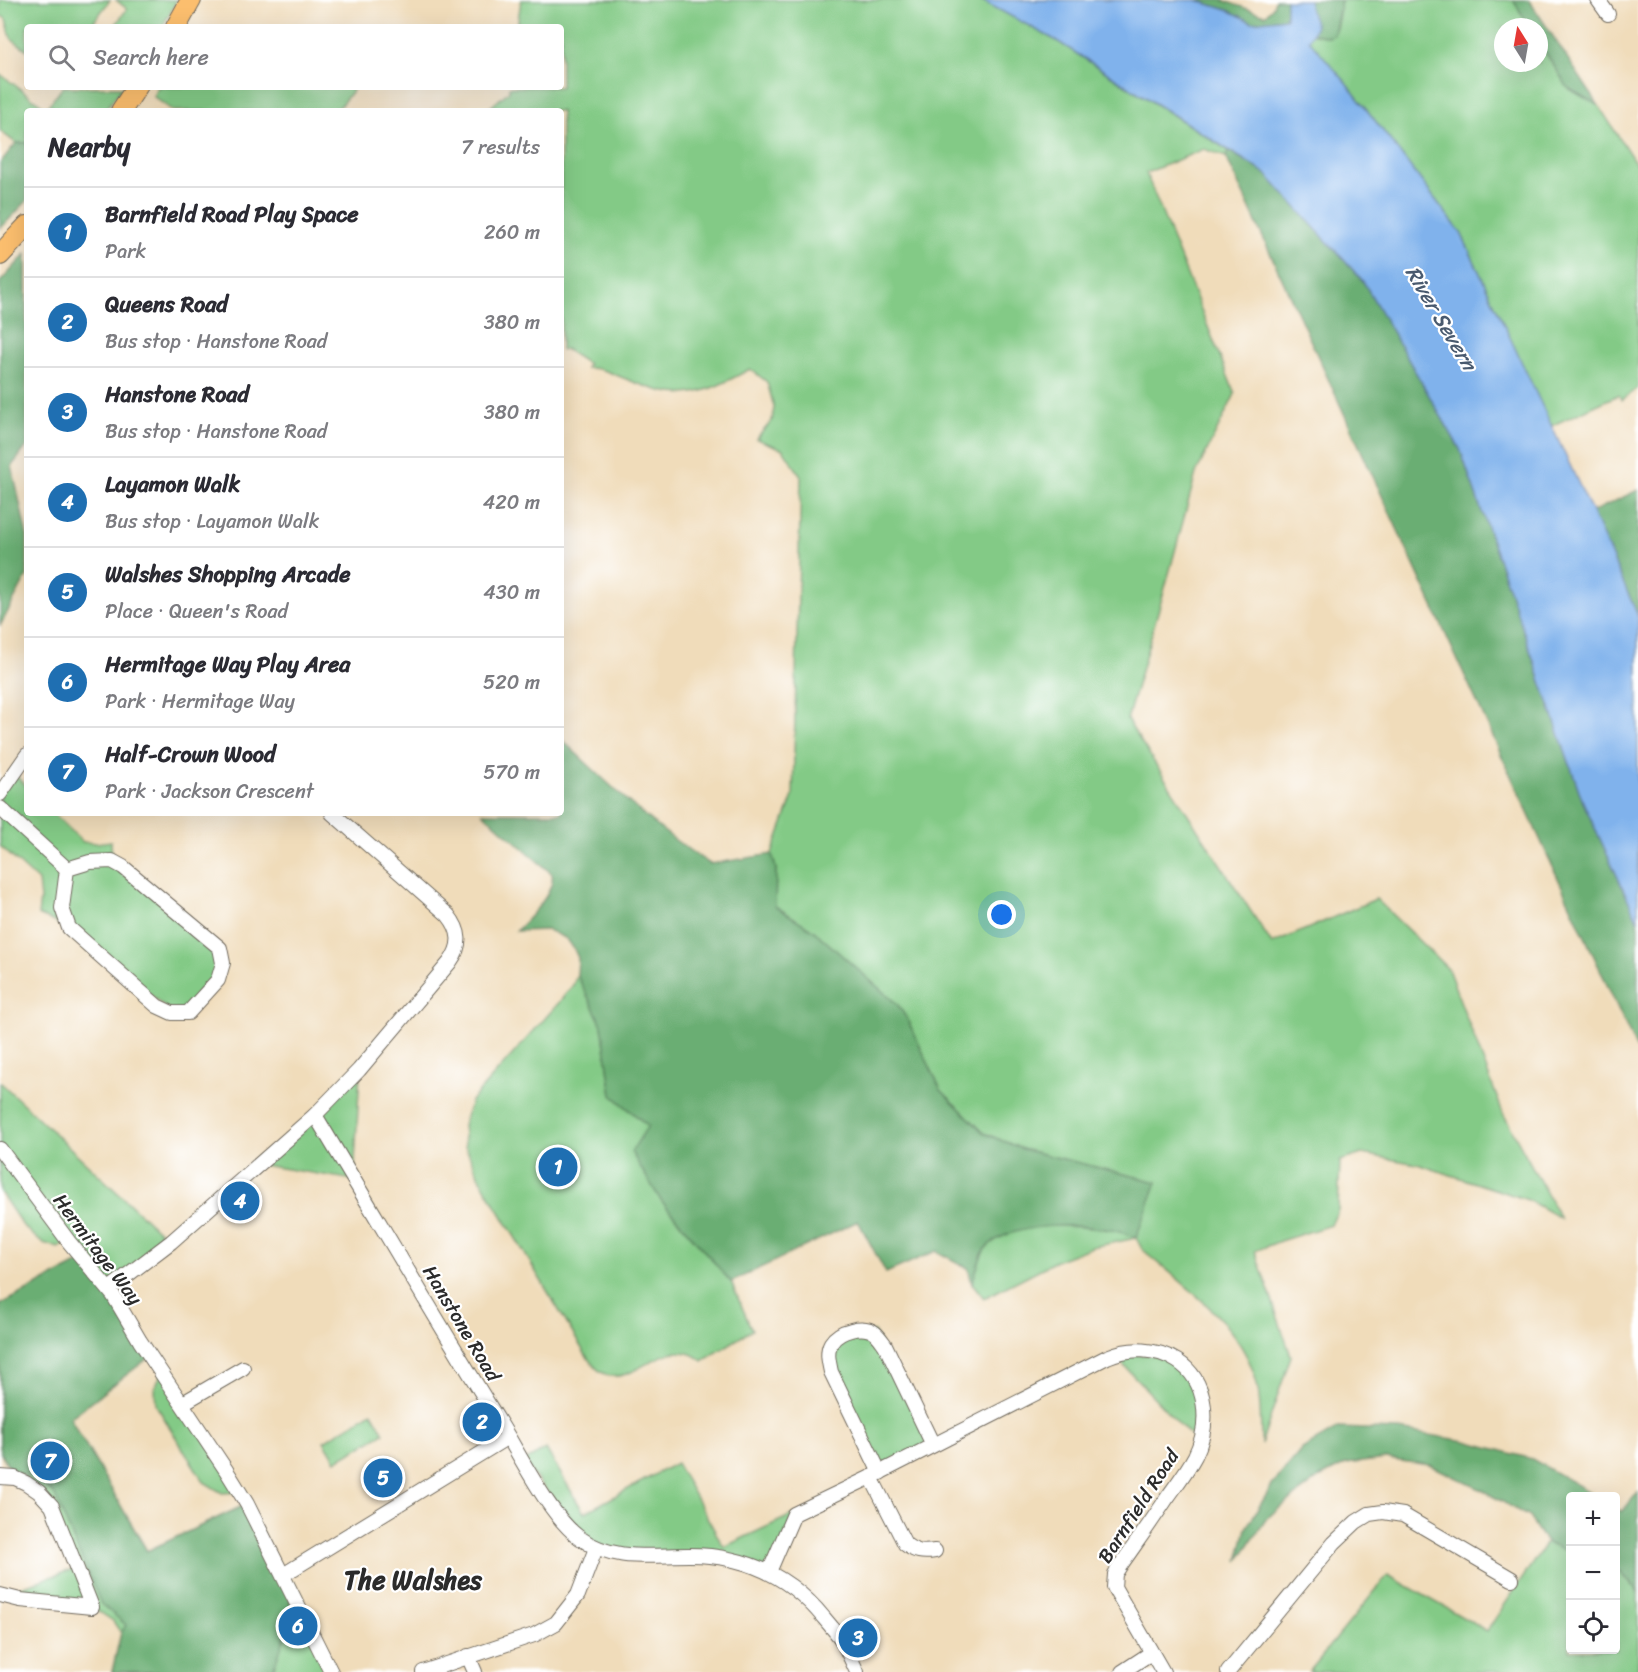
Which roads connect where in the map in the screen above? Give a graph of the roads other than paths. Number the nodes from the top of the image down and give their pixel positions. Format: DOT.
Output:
graph roads {
  1 [pos="191,0"];
  2 [pos="178,24"];
  3 [pos="135,90"];
  4 [pos="123,108"];
  5 [pos="24,229"];
  6 [pos="0,255"];
  7 [pos="24,759"];
  8 [pos="0,794"];
  9 [pos="0,808"];
  10 [pos="335,816"];
  11 [pos="67,869"];
  12 [pos="315,1115"];
  13 [pos="0,1149"];
  14 [pos="109,1289"];
  15 [pos="243,1368"];
  16 [pos="183,1403"];
  17 [pos="508,1437"];
  18 [pos="933,1445"];
  19 [pos="875,1475"];
  20 [pos="0,1477"];
  21 [pos="596,1548"];
  22 [pos="935,1551"];
  23 [pos="769,1572"];
  24 [pos="283,1575"];
  25 [pos="1512,1579"];
  26 [pos="0,1595"];
  27 [pos="1151,1653"];
  28 [pos="468,1656"];
  29 [pos="332,1672"];
  30 [pos="423,1672"];
  31 [pos="475,1672"];
  32 [pos="857,1672"];
  33 [pos="1122,1672"];
  34 [pos="1163,1672"];
  35 [pos="1228,1672"];
  1 -- 2 [label="main road"];
  3 -- 4 [label="main road"];
  5 -- 6 [label="main road"];
  7 -- 8 [label="street"];
  9 -- 11 [label="street"];
  10 -- 12 [label="street"];
  11 -- 11 [label="street"];
  12 -- 14 [label="street"];
  12 -- 17 [label="street, Hanstone Road"];
  13 -- 14 [label="street, Hermitage Way"];
  14 -- 16 [label="street, Hermitage Way"];
  15 -- 16 [label="street"];
  16 -- 24 [label="street, Hermitage Way"];
  17 -- 21 [label="street, Hanstone Road"];
  17 -- 24 [label="street"];
  18 -- 19 [label="street, Barnfield Road"];
  18 -- 19 [label="street"];
  18 -- 27 [label="street, Barnfield Road"];
  19 -- 22 [label="street"];
  19 -- 23 [label="street, Barnfield Road"];
  20 -- 26 [label="street"];
  21 -- 23 [label="street, Hanstone Road"];
  21 -- 28 [label="street"];
  23 -- 32 [label="street, Hanstone Road"];
  24 -- 29 [label="street, Hermitage Way"];
  25 -- 35 [label="street"];
  27 -- 33 [label="street"];
  27 -- 34 [label="street"];
  28 -- 30 [label="street"];
  28 -- 31 [label="street"];
}
